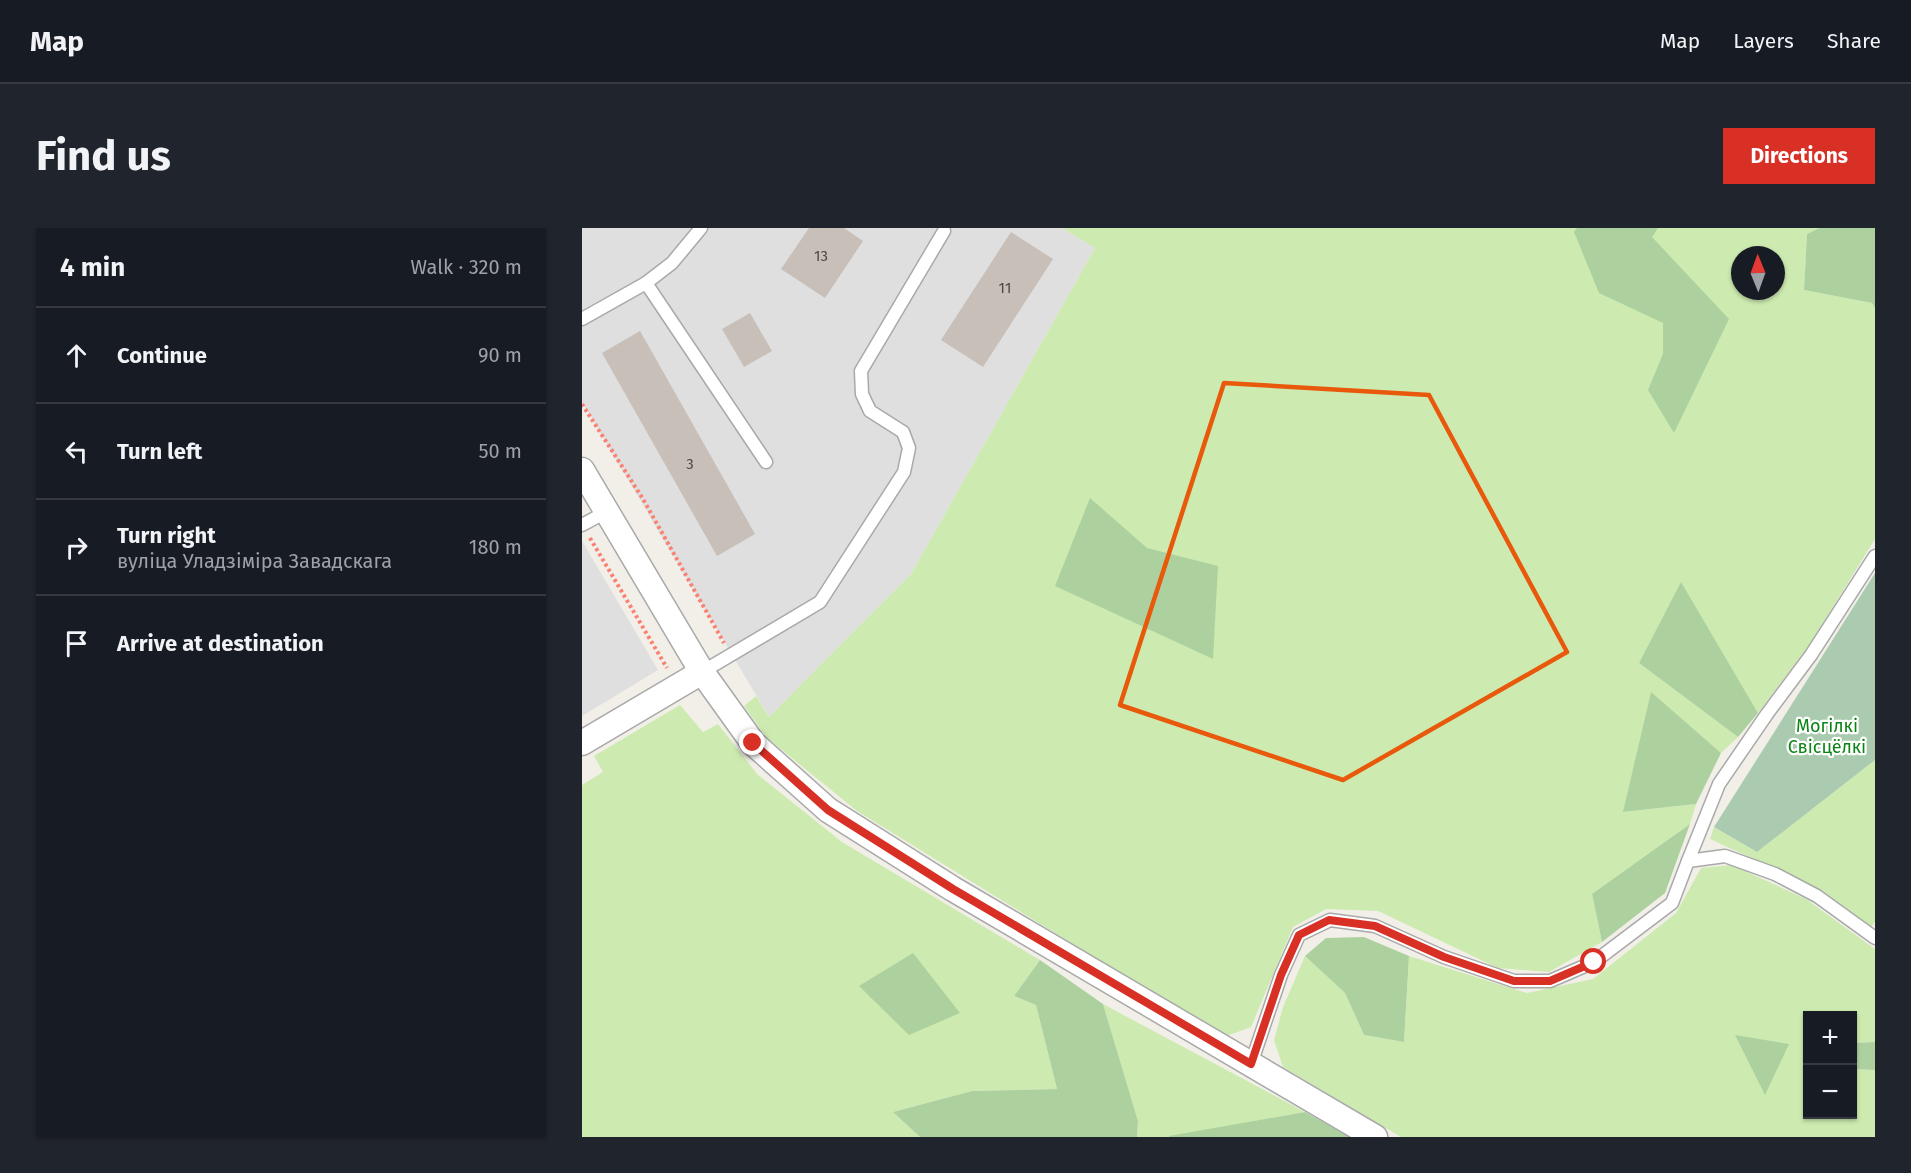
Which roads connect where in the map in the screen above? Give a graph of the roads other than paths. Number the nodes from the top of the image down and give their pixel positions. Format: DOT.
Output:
graph roads {
  1 [pos="701,228"];
  2 [pos="944,231"];
  3 [pos="645,283"];
  4 [pos="582,319"];
  5 [pos="766,462"];
  6 [pos="582,471"];
  7 [pos="606,512"];
  8 [pos="582,525"];
  9 [pos="1875,556"];
  10 [pos="702,672"];
  11 [pos="582,743"];
  12 [pos="1688,861"];
  13 [pos="1875,938"];
  14 [pos="1251,1064"];
  15 [pos="1375,1137"];
  1 -- 3 [label="lane"];
  2 -- 10 [label="lane"];
  3 -- 4 [label="lane"];
  3 -- 5 [label="lane"];
  6 -- 7 [label="street"];
  7 -- 8 [label="lane"];
  7 -- 10 [label="street"];
  9 -- 12 [label="lane"];
  10 -- 11 [label="street"];
  10 -- 14 [label="street"];
  12 -- 13 [label="lane"];
  12 -- 14 [label="lane"];
  14 -- 15 [label="street"];
}
